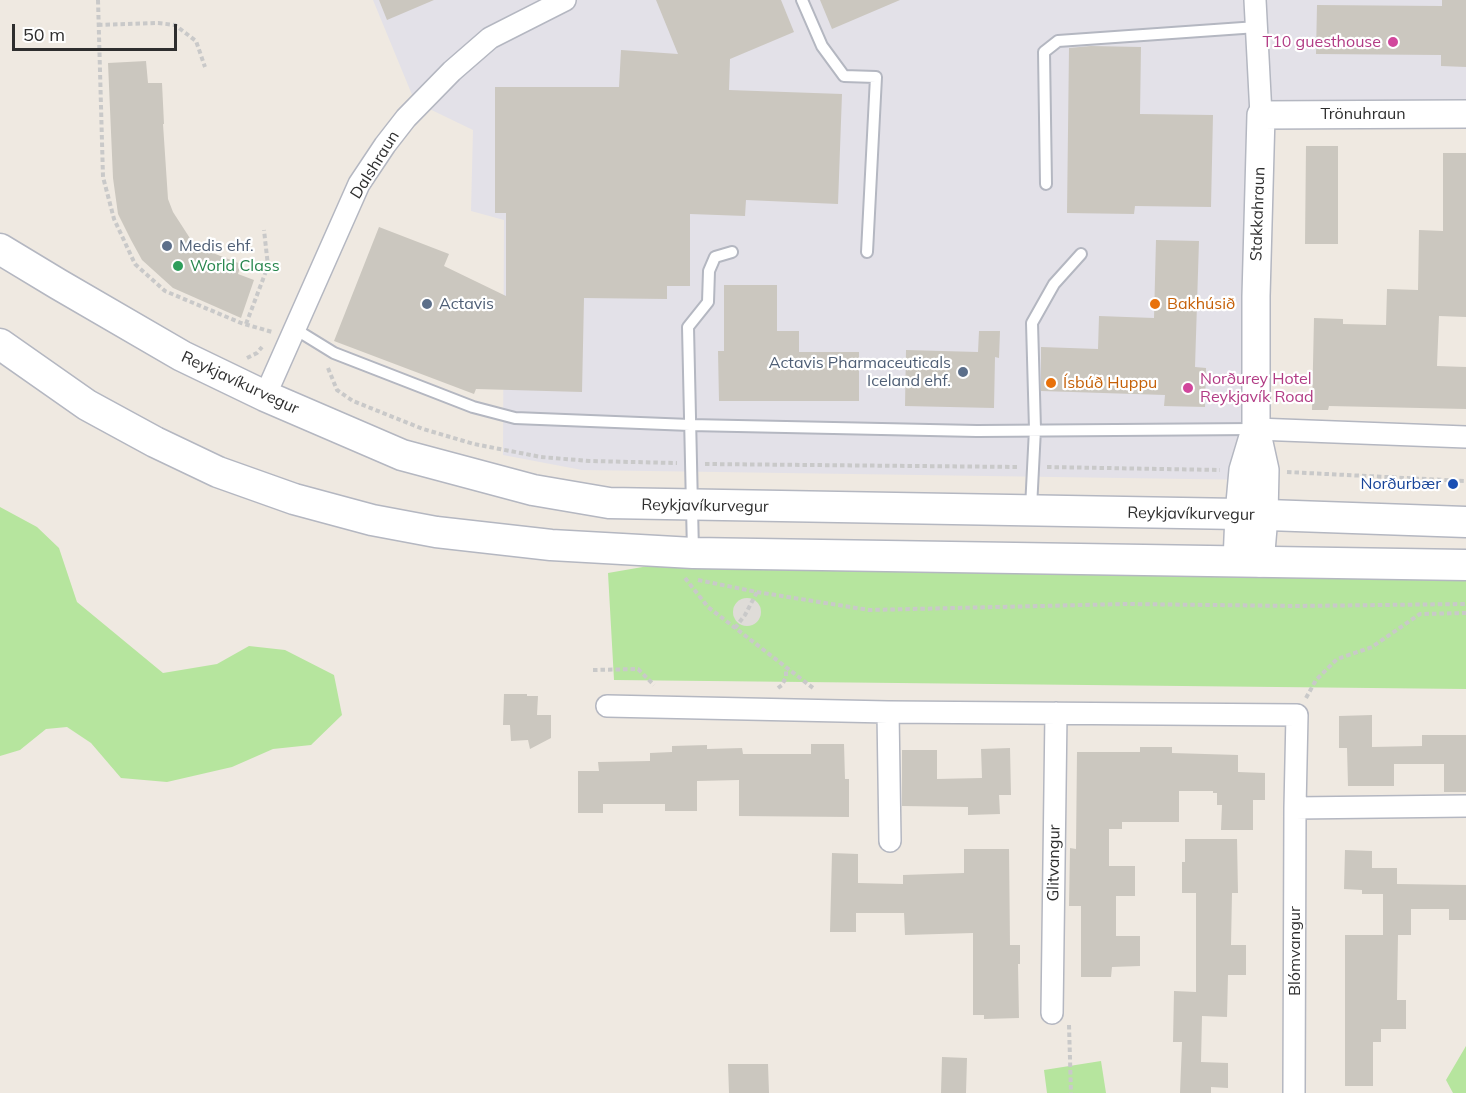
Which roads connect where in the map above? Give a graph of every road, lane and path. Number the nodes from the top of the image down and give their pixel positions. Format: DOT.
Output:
graph roads {
  1 [pos="98,0"];
  2 [pos="565,0"];
  3 [pos="802,0"];
  4 [pos="1255,0"];
  5 [pos="98,25"];
  6 [pos="1257,27"];
  7 [pos="205,67"];
  8 [pos="1466,114"];
  9 [pos="1261,115"];
  10 [pos="1046,184"];
  11 [pos="264,230"];
  12 [pos="0,249"];
  13 [pos="732,252"];
  14 [pos="867,252"];
  15 [pos="1081,254"];
  16 [pos="246,324"];
  17 [pos="295,329"];
  18 [pos="273,332"];
  19 [pos="0,344"];
  20 [pos="328,368"];
  21 [pos="265,396"];
  22 [pos="690,425"];
  23 [pos="1035,429"];
  24 [pos="1256,429"];
  25 [pos="1466,437"];
  26 [pos="692,464"];
  27 [pos="1033,467"];
  28 [pos="1254,470"];
  29 [pos="1466,480"];
  30 [pos="692,506"];
  31 [pos="1030,512"];
  32 [pos="1251,515"];
  33 [pos="1466,522"];
  34 [pos="1249,562"];
  35 [pos="1466,565"];
  36 [pos="689,566"];
  37 [pos="757,592"];
  38 [pos="1466,604"];
  39 [pos="1419,605"];
  40 [pos="1466,613"];
  41 [pos="1419,614"];
  42 [pos="735,628"];
  43 [pos="786,667"];
  44 [pos="592,670"];
  45 [pos="655,685"];
  46 [pos="787,688"];
  47 [pos="805,689"];
  48 [pos="607,706"];
  49 [pos="888,712"];
  50 [pos="1056,713"];
  51 [pos="1297,715"];
  52 [pos="1466,806"];
  53 [pos="1295,808"];
  54 [pos="890,841"];
  55 [pos="1052,1009"];
  56 [pos="1071,1093"];
  57 [pos="1294,1093"];
  1 -- 5 [label="path"];
  2 -- 17 [label="street, Dalshraun"];
  3 -- 14 [label="lane"];
  4 -- 6 [label="street, Stakkahraun"];
  5 -- 7 [label="path"];
  5 -- 16 [label="path"];
  6 -- 9 [label="street, Stakkahraun"];
  6 -- 10 [label="lane"];
  8 -- 9 [label="street, Trönuhraun"];
  9 -- 24 [label="street, Stakkahraun"];
  11 -- 16 [label="path"];
  12 -- 21 [label="main road, Reykjavíkurvegur"];
  13 -- 22 [label="lane"];
  15 -- 23 [label="lane"];
  16 -- 18 [label="path"];
  17 -- 21 [label="street, Dalshraun"];
  17 -- 22 [label="lane"];
  19 -- 36 [label="main road"];
  20 -- 26 [label="path"];
  21 -- 30 [label="main road, Reykjavíkurvegur"];
  22 -- 23 [label="lane"];
  22 -- 26 [label="lane"];
  23 -- 24 [label="lane"];
  23 -- 27 [label="lane"];
  24 -- 25 [label="street"];
  24 -- 28 [label="street, Stakkahraun"];
  26 -- 27 [label="path"];
  26 -- 30 [label="lane"];
  27 -- 28 [label="path"];
  27 -- 31 [label="lane"];
  28 -- 29 [label="path"];
  28 -- 32 [label="street, Stakkahraun"];
  30 -- 31 [label="main road, Reykjavíkurvegur"];
  30 -- 36 [label="lane"];
  31 -- 32 [label="main road, Reykjavíkurvegur"];
  32 -- 33 [label="main road, Reykjavíkurvegur"];
  32 -- 34 [label="street, Stakkahraun"];
  34 -- 35 [label="main road"];
  34 -- 36 [label="main road"];
  36 -- 37 [label="path"];
  36 -- 42 [label="path"];
  37 -- 39 [label="path"];
  37 -- 42 [label="path"];
  38 -- 39 [label="path"];
  39 -- 41 [label="path"];
  40 -- 41 [label="path"];
  41 -- 51 [label="path"];
  42 -- 43 [label="path"];
  43 -- 46 [label="path"];
  43 -- 47 [label="path"];
  44 -- 45 [label="path"];
  48 -- 49 [label="street"];
  49 -- 50 [label="street"];
  49 -- 54 [label="street"];
  50 -- 51 [label="street"];
  50 -- 55 [label="street, Glitvangur"];
  51 -- 53 [label="street, Blómvangur"];
  52 -- 53 [label="street"];
  53 -- 57 [label="street, Blómvangur"];
  55 -- 56 [label="path"];
}
